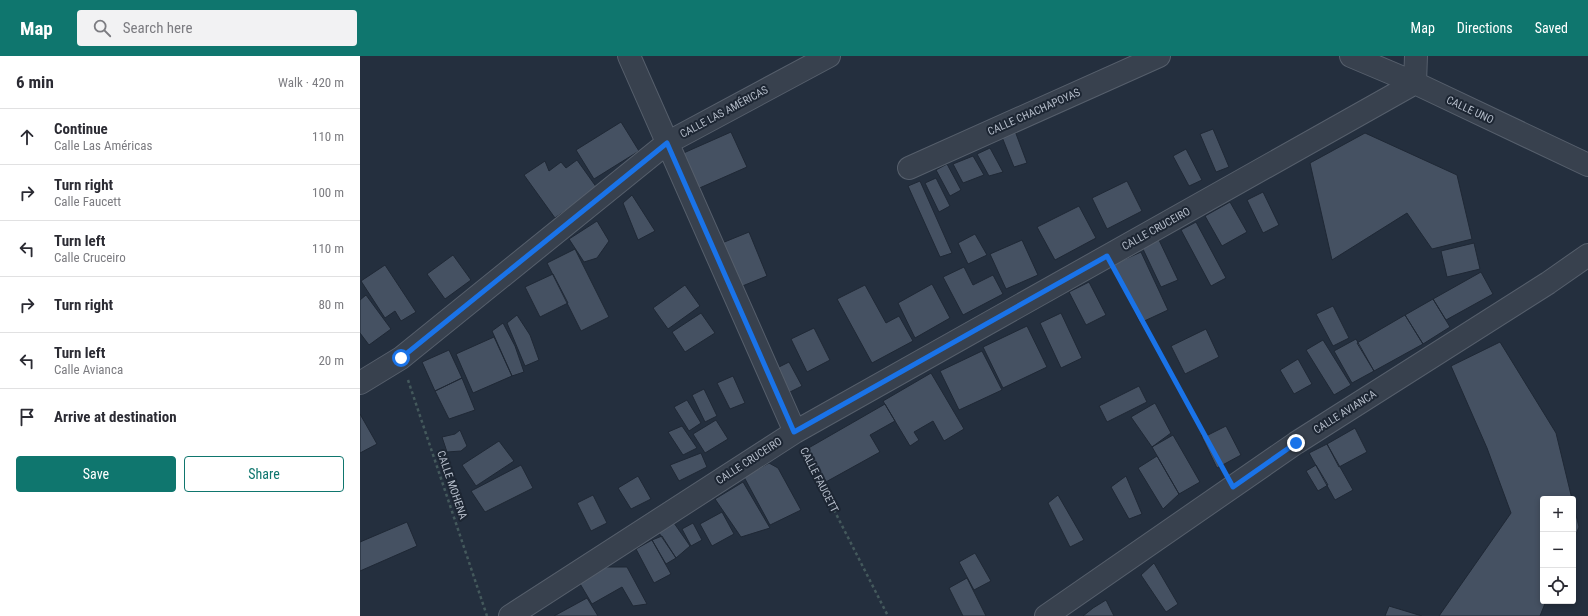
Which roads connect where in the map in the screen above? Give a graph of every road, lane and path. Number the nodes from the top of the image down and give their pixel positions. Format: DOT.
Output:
graph roads {
  1 [pos="629,56"];
  2 [pos="829,56"];
  3 [pos="1159,56"];
  4 [pos="1351,56"];
  5 [pos="1416,56"];
  6 [pos="1415,84"];
  7 [pos="667,143"];
  8 [pos="1588,165"];
  9 [pos="909,168"];
  10 [pos="1588,255"];
  11 [pos="1107,256"];
  12 [pos="401,358"];
  13 [pos="360,384"];
  14 [pos="794,432"];
  15 [pos="1233,487"];
  16 [pos="488,616"];
  17 [pos="510,616"];
  18 [pos="888,616"];
  19 [pos="1046,616"];
  1 -- 7 [label="street"];
  2 -- 7 [label="street, CALLE LAS AMÉRICAS"];
  3 -- 9 [label="street, CALLE CHACHAPOYAS"];
  4 -- 6 [label="street, CALLE UNO"];
  5 -- 6 [label="street"];
  6 -- 8 [label="street, CALLE UNO"];
  6 -- 11 [label="street, CALLE CRUCEIRO"];
  7 -- 12 [label="street, CALLE LAS AMÉRICAS"];
  7 -- 14 [label="street"];
  10 -- 15 [label="street, CALLE AVIANCA"];
  11 -- 14 [label="street, CALLE CRUCEIRO"];
  11 -- 15 [label="path"];
  12 -- 13 [label="street, CALLE LAS AMÉRICAS"];
  12 -- 16 [label="path, CALLE MOHENA"];
  14 -- 17 [label="street, CALLE CRUCEIRO"];
  14 -- 18 [label="path, CALLE FAUCETT"];
  15 -- 19 [label="street, CALLE AVIANCA"];
}
